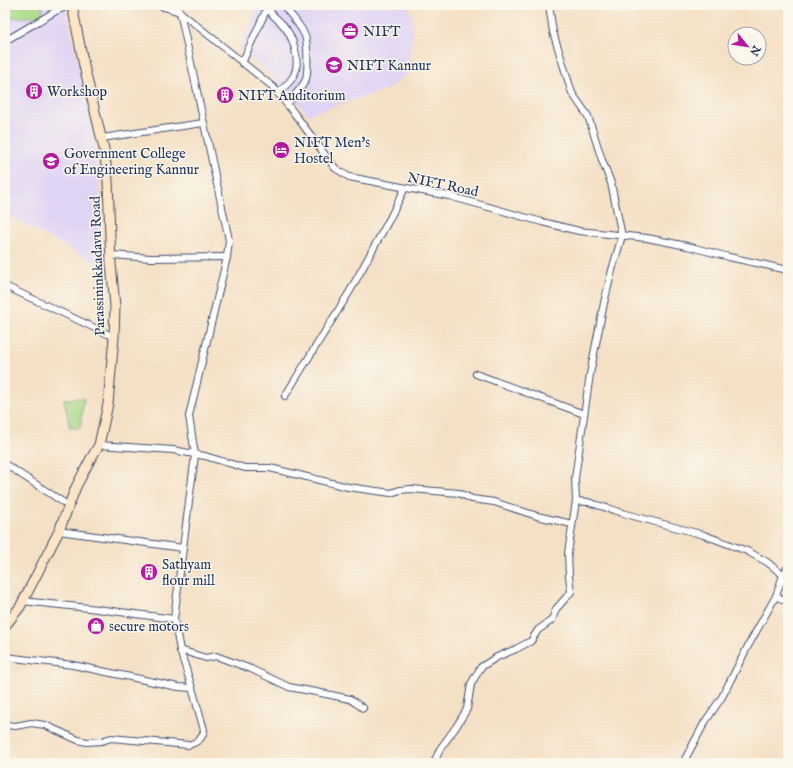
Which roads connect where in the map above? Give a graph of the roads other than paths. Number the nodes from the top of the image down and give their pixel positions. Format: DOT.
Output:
graph roads {
  1 [pos="72,5"];
  2 [pos="157,5"];
  3 [pos="177,5"];
  4 [pos="269,5"];
  5 [pos="272,5"];
  6 [pos="281,5"];
  7 [pos="549,5"];
  8 [pos="180,12"];
  9 [pos="5,42"];
  10 [pos="242,63"];
  11 [pos="278,93"];
  12 [pos="287,104"];
  13 [pos="203,123"];
  14 [pos="102,138"];
  15 [pos="405,188"];
  16 [pos="622,236"];
  17 [pos="111,255"];
  18 [pos="227,257"];
  19 [pos="788,270"];
  20 [pos="5,286"];
  21 [pos="114,338"];
  22 [pos="476,374"];
  23 [pos="284,396"];
  24 [pos="584,414"];
  25 [pos="100,444"];
  26 [pos="195,454"];
  27 [pos="5,464"];
  28 [pos="576,500"];
  29 [pos="69,506"];
  30 [pos="572,524"];
  31 [pos="59,531"];
  32 [pos="183,548"];
  33 [pos="788,567"];
  34 [pos="783,575"];
  35 [pos="776,596"];
  36 [pos="22,601"];
  37 [pos="788,602"];
  38 [pos="174,619"];
  39 [pos="5,626"];
  40 [pos="180,650"];
  41 [pos="5,657"];
  42 [pos="192,688"];
  43 [pos="363,708"];
  44 [pos="5,725"];
  45 [pos="434,763"];
  46 [pos="683,763"];
  1 -- 9 [label="street"];
  1 -- 14 [label="main road, Parassininkkadavu Road"];
  2 -- 8 [label="street, NIFT Road"];
  3 -- 8 [label="street"];
  4 -- 10 [label="street"];
  5 -- 11 [label="street"];
  6 -- 12 [label="street"];
  7 -- 16 [label="street"];
  8 -- 10 [label="street, NIFT Road"];
  8 -- 13 [label="street"];
  10 -- 11 [label="street, NIFT Road"];
  11 -- 12 [label="street, NIFT Road"];
  12 -- 15 [label="street, NIFT Road"];
  13 -- 14 [label="street"];
  13 -- 18 [label="street"];
  14 -- 17 [label="main road, Parassininkkadavu Road"];
  15 -- 16 [label="street, NIFT Road"];
  15 -- 23 [label="street"];
  16 -- 19 [label="street, NIFT Road"];
  16 -- 24 [label="street"];
  17 -- 18 [label="street"];
  17 -- 21 [label="main road, Parassininkkadavu Road"];
  18 -- 26 [label="street"];
  20 -- 21 [label="street"];
  21 -- 25 [label="main road, Parassininkkadavu Road"];
  22 -- 24 [label="street"];
  24 -- 28 [label="street"];
  25 -- 26 [label="street"];
  25 -- 29 [label="main road, Parassininkkadavu Road"];
  26 -- 30 [label="street"];
  26 -- 32 [label="street"];
  27 -- 29 [label="street"];
  28 -- 30 [label="street"];
  28 -- 34 [label="street"];
  29 -- 31 [label="main road, Parassininkkadavu Road"];
  30 -- 45 [label="street"];
  31 -- 32 [label="street"];
  31 -- 36 [label="main road, Parassininkkadavu Road"];
  32 -- 38 [label="street"];
  33 -- 34 [label="street"];
  34 -- 35 [label="street"];
  35 -- 37 [label="street"];
  35 -- 46 [label="street"];
  36 -- 38 [label="street"];
  36 -- 39 [label="main road, Parassininkkadavu Road"];
  38 -- 40 [label="street"];
  40 -- 42 [label="street"];
  40 -- 43 [label="street"];
  41 -- 42 [label="street"];
  42 -- 44 [label="street"];
}
